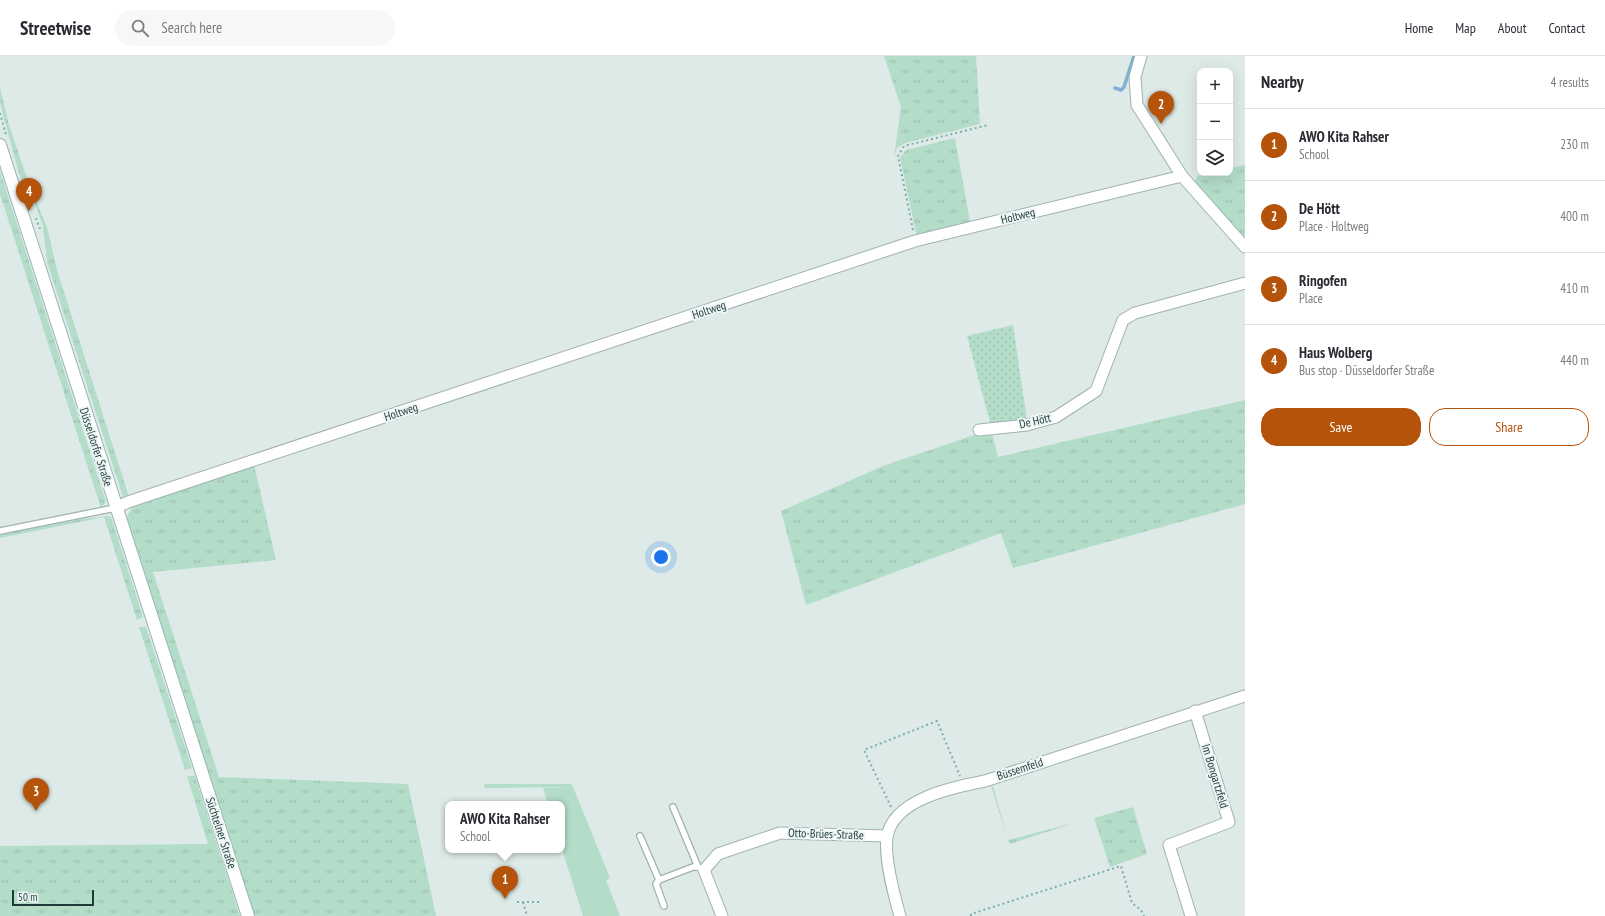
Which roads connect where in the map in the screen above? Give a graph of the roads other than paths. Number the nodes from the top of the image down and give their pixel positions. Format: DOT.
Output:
graph roads {
  1 [pos="1141,56"];
  2 [pos="0,145"];
  3 [pos="1182,176"];
  4 [pos="1245,247"];
  5 [pos="1245,283"];
  6 [pos="980,430"];
  7 [pos="115,508"];
  8 [pos="0,531"];
  9 [pos="1245,696"];
  10 [pos="1195,711"];
  11 [pos="194,749"];
  12 [pos="673,807"];
  13 [pos="640,836"];
  14 [pos="887,836"];
  15 [pos="701,868"];
  16 [pos="659,880"];
  17 [pos="664,906"];
  18 [pos="248,916"];
  19 [pos="722,916"];
  20 [pos="900,916"];
  21 [pos="1190,916"];
  1 -- 3 [label="street"];
  2 -- 7 [label="main road, Düsseldorfer Straße"];
  3 -- 4 [label="street"];
  3 -- 7 [label="street, Holtweg"];
  5 -- 6 [label="street, De Hött"];
  7 -- 8 [label="lane"];
  7 -- 11 [label="main road, Düsseldorfer Straße"];
  9 -- 10 [label="street, Büssemfeld"];
  10 -- 14 [label="street, Büssemfeld"];
  10 -- 21 [label="street, Im Bongartzfeld"];
  11 -- 18 [label="main road, Süchtelner Straße"];
  12 -- 15 [label="lane"];
  13 -- 16 [label="lane"];
  14 -- 15 [label="street, Otto-Brües-Straße"];
  14 -- 20 [label="street, Büssemfeld"];
  15 -- 16 [label="lane"];
  15 -- 19 [label="street"];
  16 -- 17 [label="lane"];
}
